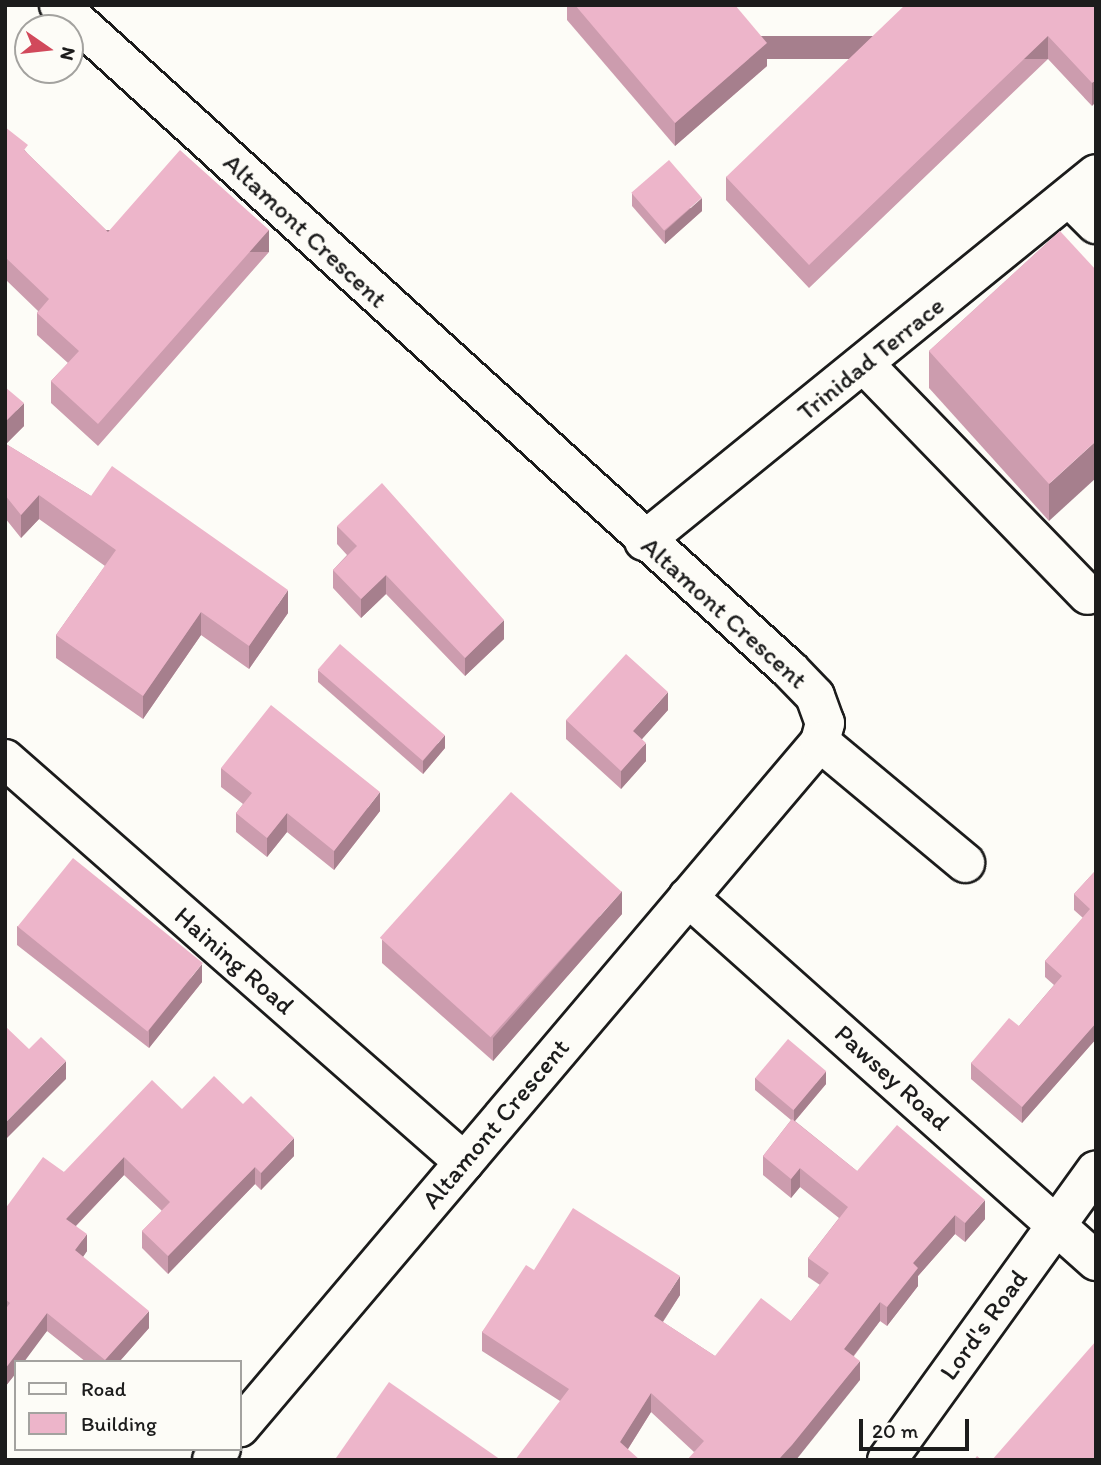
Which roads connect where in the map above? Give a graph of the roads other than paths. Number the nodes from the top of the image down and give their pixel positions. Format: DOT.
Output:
graph roads {
  1 [pos="59,5"];
  2 [pos="1087,199"];
  3 [pos="864,365"];
  4 [pos="644,541"];
  5 [pos="1088,595"];
  6 [pos="820,742"];
  7 [pos="5,759"];
  8 [pos="965,863"];
  9 [pos="688,897"];
  10 [pos="464,1163"];
  11 [pos="1096,1170"];
  12 [pos="1057,1225"];
  13 [pos="1096,1261"];
  14 [pos="242,1425"];
  15 [pos="887,1460"];
  1 -- 4 [label="street, Altamont Crescent"];
  2 -- 3 [label="street, Trinidad Terrace"];
  3 -- 4 [label="street, Trinidad Terrace"];
  3 -- 5 [label="street"];
  4 -- 6 [label="street, Altamont Crescent"];
  6 -- 8 [label="street"];
  6 -- 9 [label="street, Altamont Crescent"];
  7 -- 10 [label="street, Haining Road"];
  9 -- 10 [label="street, Altamont Crescent"];
  9 -- 12 [label="street, Pawsey Road"];
  10 -- 14 [label="street, Altamont Crescent"];
  11 -- 12 [label="street, Lord's Road"];
  12 -- 13 [label="street, Pawsey Road"];
  12 -- 15 [label="street, Lord's Road"];
}
